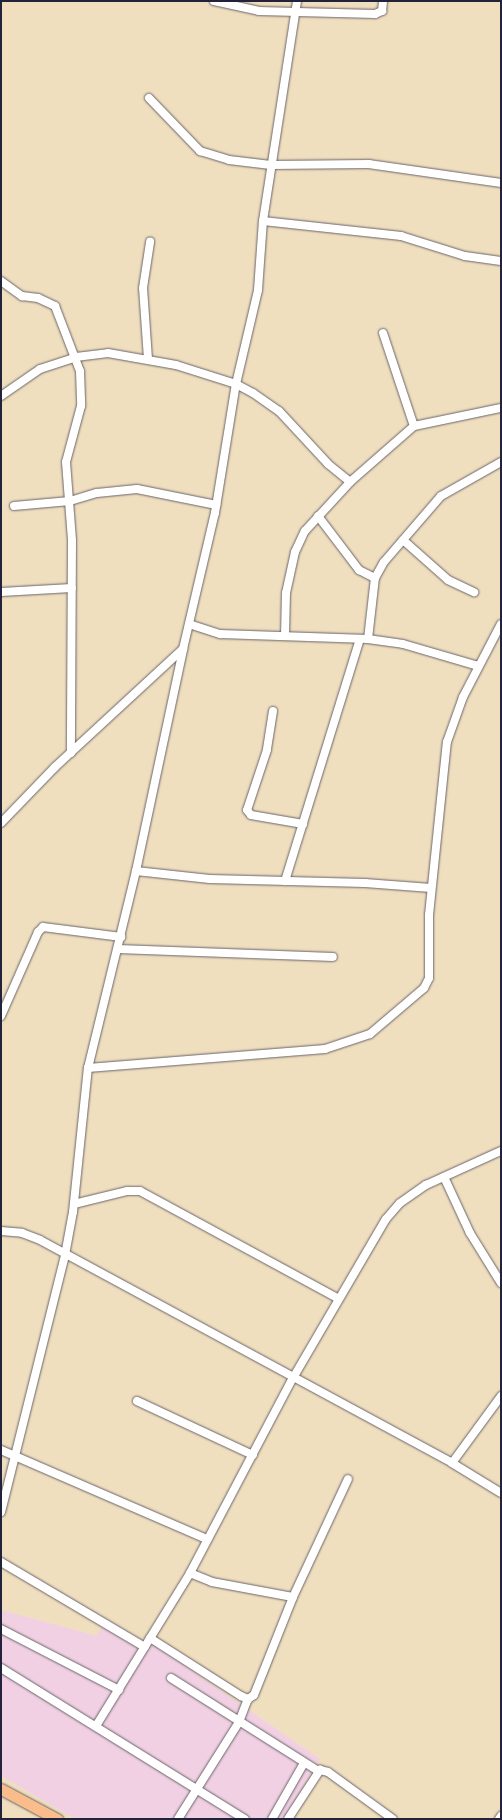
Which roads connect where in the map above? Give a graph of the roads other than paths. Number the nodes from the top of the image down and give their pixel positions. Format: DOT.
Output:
graph roads {
  1 [pos="214,1"];
  2 [pos="297,1"];
  3 [pos="383,1"];
  4 [pos="296,12"];
  5 [pos="149,98"];
  6 [pos="271,165"];
  7 [pos="501,183"];
  8 [pos="263,221"];
  9 [pos="150,242"];
  10 [pos="501,261"];
  11 [pos="1,282"];
  12 [pos="383,333"];
  13 [pos="76,357"];
  14 [pos="148,359"];
  15 [pos="236,384"];
  16 [pos="1,396"];
  17 [pos="501,408"];
  18 [pos="414,426"];
  19 [pos="501,462"];
  20 [pos="350,482"];
  21 [pos="70,501"];
  22 [pos="216,505"];
  23 [pos="14,506"];
  24 [pos="318,516"];
  25 [pos="403,540"];
  26 [pos="375,578"];
  27 [pos="72,588"];
  28 [pos="1,592"];
  29 [pos="474,592"];
  30 [pos="189,624"];
  31 [pos="501,624"];
  32 [pos="285,636"];
  33 [pos="364,639"];
  34 [pos="183,649"];
  35 [pos="478,666"];
  36 [pos="273,711"];
  37 [pos="71,753"];
  38 [pos="1,823"];
  39 [pos="303,824"];
  40 [pos="136,871"];
  41 [pos="285,881"];
  42 [pos="431,888"];
  43 [pos="120,937"];
  44 [pos="118,949"];
  45 [pos="333,957"];
  46 [pos="1,1016"];
  47 [pos="88,1068"];
  48 [pos="501,1151"];
  49 [pos="444,1177"];
  50 [pos="74,1204"];
  51 [pos="1,1231"];
  52 [pos="65,1255"];
  53 [pos="501,1283"];
  54 [pos="340,1298"];
  55 [pos="293,1378"];
  56 [pos="501,1396"];
  57 [pos="137,1401"];
  58 [pos="1,1450"];
  59 [pos="253,1455"];
  60 [pos="16,1456"];
  61 [pos="452,1463"];
  62 [pos="348,1480"];
  63 [pos="501,1493"];
  64 [pos="1,1512"];
  65 [pos="207,1539"];
  66 [pos="1,1562"];
  67 [pos="190,1573"];
  68 [pos="293,1597"];
  69 [pos="1,1629"];
  70 [pos="150,1638"];
  71 [pos="145,1647"];
  72 [pos="1,1668"];
  73 [pos="171,1678"];
  74 [pos="119,1690"];
  75 [pos="248,1698"];
  76 [pos="239,1722"];
  77 [pos="96,1726"];
  78 [pos="304,1763"];
  79 [pos="318,1771"];
  80 [pos="1,1789"];
  81 [pos="197,1789"];
  82 [pos="57,1819"];
  83 [pos="178,1819"];
  84 [pos="245,1819"];
  85 [pos="272,1819"];
  86 [pos="288,1819"];
  87 [pos="393,1819"];
  1 -- 4 [label="street"];
  2 -- 4 [label="street"];
  3 -- 4 [label="street"];
  4 -- 6 [label="street"];
  5 -- 6 [label="street"];
  6 -- 7 [label="street"];
  6 -- 8 [label="street"];
  8 -- 10 [label="street"];
  8 -- 15 [label="street"];
  9 -- 14 [label="street"];
  11 -- 13 [label="street"];
  12 -- 18 [label="street"];
  13 -- 14 [label="street"];
  13 -- 16 [label="street"];
  13 -- 21 [label="street"];
  14 -- 15 [label="street"];
  15 -- 20 [label="street"];
  15 -- 22 [label="street"];
  17 -- 18 [label="street"];
  18 -- 20 [label="street"];
  19 -- 25 [label="street"];
  20 -- 24 [label="street"];
  21 -- 22 [label="street"];
  21 -- 23 [label="street"];
  21 -- 27 [label="street"];
  22 -- 30 [label="street"];
  24 -- 26 [label="street"];
  24 -- 32 [label="street"];
  25 -- 26 [label="street"];
  25 -- 29 [label="street"];
  26 -- 33 [label="street"];
  27 -- 28 [label="street"];
  27 -- 37 [label="street"];
  30 -- 32 [label="street"];
  30 -- 34 [label="street"];
  31 -- 35 [label="street"];
  32 -- 33 [label="street"];
  33 -- 35 [label="street"];
  33 -- 39 [label="street"];
  34 -- 37 [label="street"];
  34 -- 40 [label="street"];
  35 -- 42 [label="street"];
  36 -- 39 [label="street"];
  37 -- 38 [label="street"];
  39 -- 41 [label="street"];
  40 -- 41 [label="street"];
  40 -- 43 [label="street"];
  41 -- 42 [label="street"];
  42 -- 47 [label="street"];
  43 -- 44 [label="street"];
  43 -- 46 [label="street"];
  44 -- 45 [label="street"];
  44 -- 47 [label="street"];
  47 -- 50 [label="street"];
  48 -- 49 [label="street"];
  49 -- 53 [label="street"];
  49 -- 54 [label="street"];
  50 -- 52 [label="street"];
  50 -- 54 [label="street"];
  51 -- 52 [label="street"];
  52 -- 55 [label="street"];
  52 -- 60 [label="street"];
  54 -- 55 [label="street"];
  55 -- 59 [label="street"];
  55 -- 61 [label="street"];
  56 -- 61 [label="street"];
  57 -- 59 [label="street"];
  58 -- 60 [label="street"];
  59 -- 65 [label="street"];
  60 -- 64 [label="street"];
  60 -- 65 [label="street"];
  61 -- 63 [label="street"];
  62 -- 68 [label="street"];
  65 -- 67 [label="street"];
  66 -- 71 [label="street"];
  67 -- 68 [label="street"];
  67 -- 70 [label="street"];
  68 -- 75 [label="street"];
  69 -- 74 [label="street"];
  70 -- 71 [label="street"];
  70 -- 75 [label="street"];
  71 -- 74 [label="street"];
  72 -- 77 [label="street"];
  73 -- 76 [label="street"];
  74 -- 77 [label="street"];
  75 -- 76 [label="street"];
  76 -- 78 [label="street"];
  76 -- 81 [label="street"];
  77 -- 81 [label="street"];
  78 -- 79 [label="street"];
  78 -- 85 [label="street"];
  79 -- 86 [label="street"];
  79 -- 87 [label="street"];
  80 -- 82 [label="highway"];
  81 -- 83 [label="street"];
  81 -- 84 [label="street"];
}
